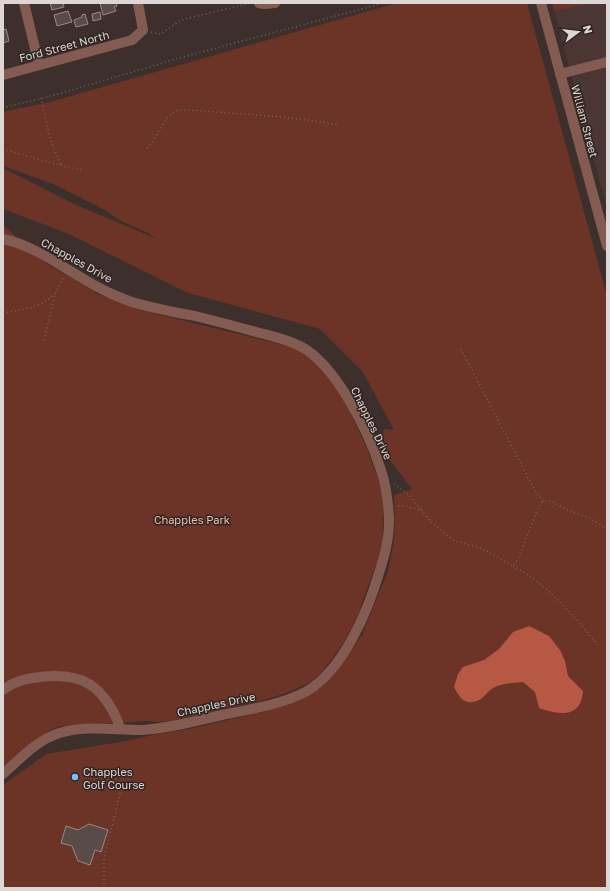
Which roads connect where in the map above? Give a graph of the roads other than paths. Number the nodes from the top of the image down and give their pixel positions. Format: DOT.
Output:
graph roads {
  1 [pos="24,3"];
  2 [pos="138,3"];
  3 [pos="260,3"];
  4 [pos="541,3"];
  5 [pos="273,4"];
  6 [pos="607,62"];
  7 [pos="40,65"];
  8 [pos="560,74"];
  9 [pos="3,75"];
  10 [pos="3,239"];
  11 [pos="607,246"];
  12 [pos="3,690"];
  13 [pos="120,728"];
  14 [pos="3,774"];
  1 -- 7 [label="street"];
  2 -- 7 [label="street, Ford Street North"];
  3 -- 5 [label="street"];
  4 -- 8 [label="street, William Street"];
  6 -- 8 [label="street"];
  7 -- 9 [label="street, Ford Street North"];
  8 -- 11 [label="street, William Street"];
  10 -- 13 [label="street, Chapples Drive"];
  12 -- 13 [label="street"];
  13 -- 14 [label="street, Chapples Drive"];
}
